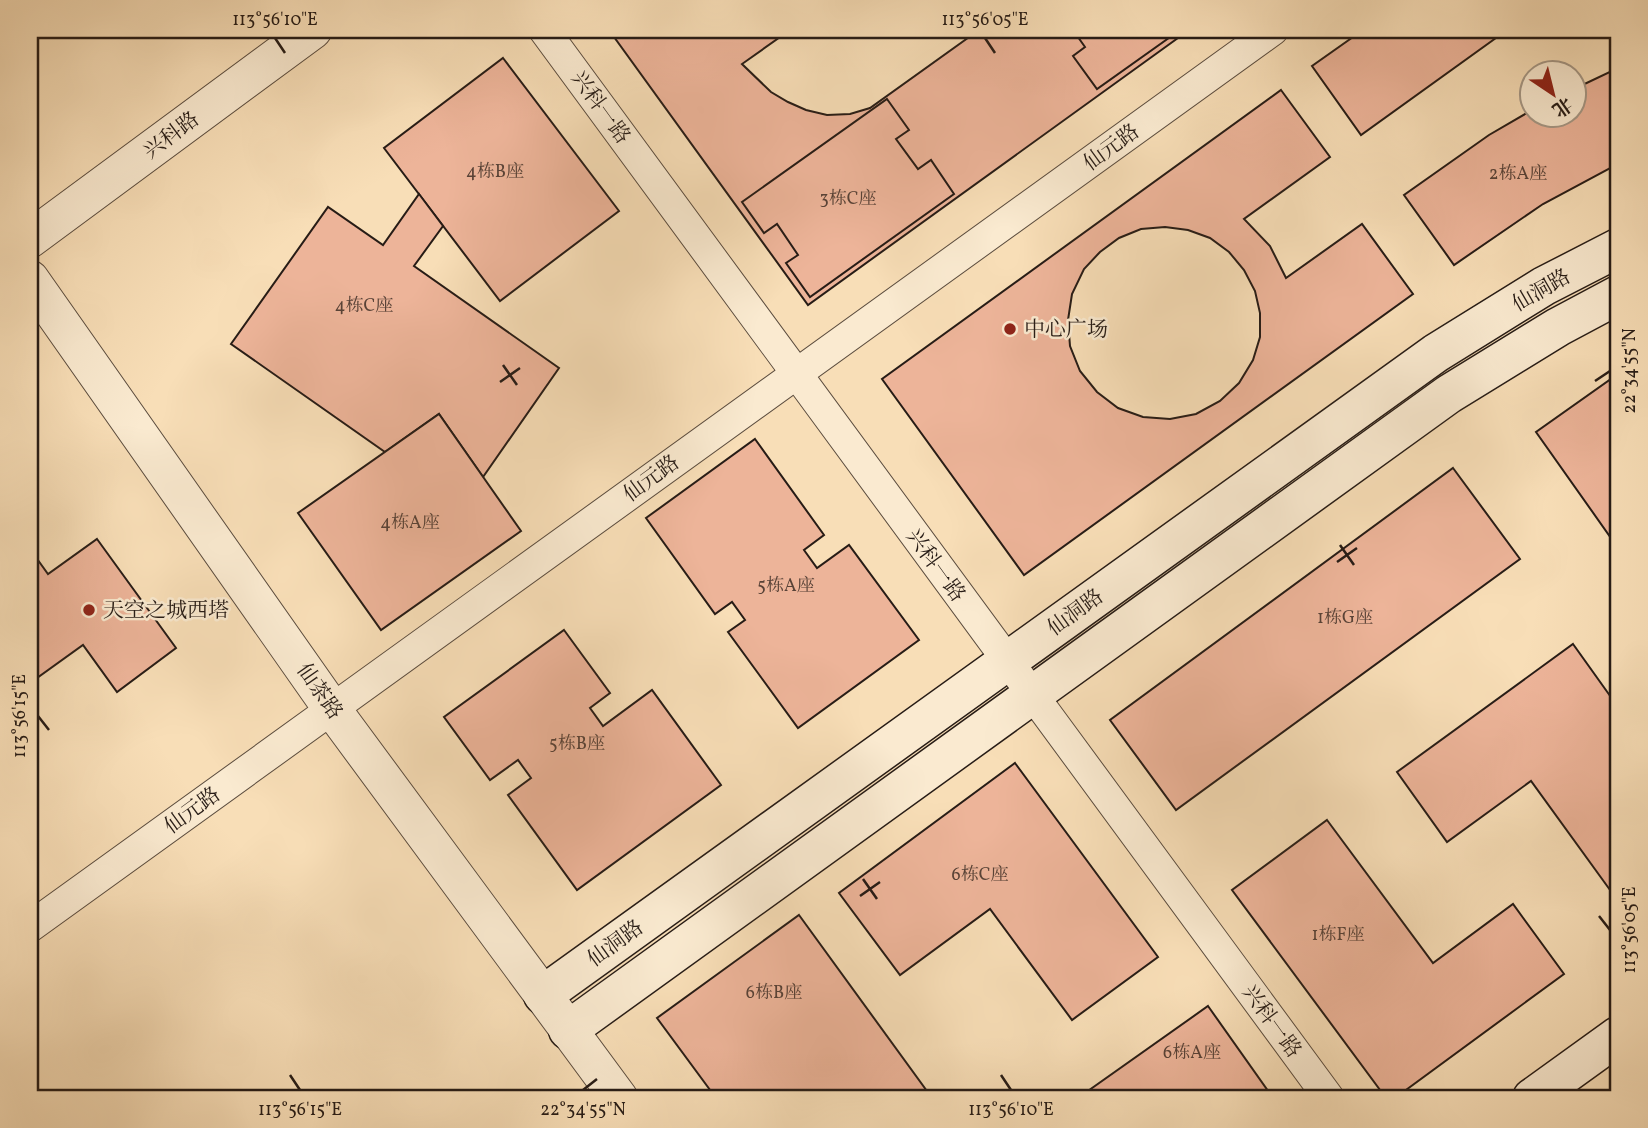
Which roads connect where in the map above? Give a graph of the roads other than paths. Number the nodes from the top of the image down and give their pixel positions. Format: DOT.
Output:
graph roads {
  1 [pos="313,30"];
  2 [pos="544,30"];
  3 [pos="1273,30"];
  4 [pos="30,239"];
  5 [pos="1618,248"];
  6 [pos="30,279"];
  7 [pos="1618,295"];
  8 [pos="796,374"];
  9 [pos="1006,661"];
  10 [pos="1032,696"];
  11 [pos="332,709"];
  12 [pos="30,928"];
  13 [pos="543,995"];
  14 [pos="568,1030"];
  15 [pos="1618,1036"];
  16 [pos="618,1098"];
  17 [pos="1329,1098"];
  18 [pos="1532,1098"];
  1 -- 4 [label="street, 兴科路"];
  2 -- 8 [label="street, 兴科一路"];
  3 -- 8 [label="street, 仙元路"];
  5 -- 9 [label="main road, 仙洞路"];
  6 -- 11 [label="street, 仙茶路"];
  7 -- 10 [label="main road, 仙洞路"];
  8 -- 9 [label="street, 兴科一路"];
  8 -- 11 [label="street, 仙元路"];
  9 -- 10 [label="street, 兴科一路"];
  9 -- 13 [label="main road, 仙洞路"];
  10 -- 14 [label="main road, 仙洞路"];
  10 -- 17 [label="street, 兴科一路"];
  11 -- 12 [label="street, 仙元路"];
  11 -- 13 [label="street, 仙茶路"];
  13 -- 14 [label="street, 仙茶路"];
  14 -- 16 [label="street, 仙茶路"];
  15 -- 18 [label="main road"];
}
